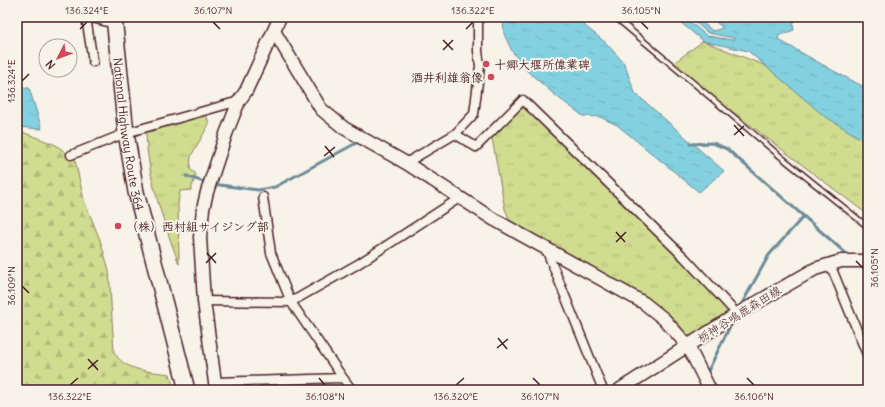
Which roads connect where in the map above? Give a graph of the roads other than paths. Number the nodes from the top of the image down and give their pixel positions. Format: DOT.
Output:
graph roads {
  1 [pos="87,17"];
  2 [pos="280,17"];
  3 [pos="478,17"];
  4 [pos="615,17"];
  5 [pos="114,21"];
  6 [pos="274,31"];
  7 [pos="93,62"];
  8 [pos="239,101"];
  9 [pos="126,133"];
  10 [pos="455,134"];
  11 [pos="71,154"];
  12 [pos="406,163"];
  13 [pos="263,197"];
  14 [pos="460,197"];
  15 [pos="868,227"];
  16 [pos="546,249"];
  17 [pos="868,261"];
  18 [pos="835,263"];
  19 [pos="204,301"];
  20 [pos="291,302"];
  21 [pos="737,314"];
  22 [pos="688,346"];
  23 [pos="868,357"];
  24 [pos="344,378"];
  25 [pos="216,386"];
  26 [pos="187,390"];
  27 [pos="352,390"];
  28 [pos="603,390"];
  29 [pos="619,390"];
  30 [pos="710,390"];
  1 -- 5 [label="street"];
  1 -- 7 [label="street"];
  2 -- 6 [label="street"];
  3 -- 10 [label="street"];
  4 -- 15 [label="lane"];
  5 -- 9 [label="highway, National Highway Route 364"];
  6 -- 8 [label="street"];
  6 -- 12 [label="street"];
  8 -- 9 [label="street"];
  8 -- 19 [label="street"];
  9 -- 11 [label="street"];
  9 -- 26 [label="highway, National Highway Route 364"];
  10 -- 12 [label="street"];
  10 -- 21 [label="street"];
  12 -- 14 [label="street"];
  13 -- 20 [label="street"];
  14 -- 16 [label="street"];
  14 -- 20 [label="street"];
  16 -- 22 [label="street"];
  16 -- 28 [label="street"];
  17 -- 18 [label="street, 栃神谷鳴鹿森田線"];
  18 -- 21 [label="street, 栃神谷鳴鹿森田線"];
  18 -- 23 [label="street"];
  19 -- 20 [label="street"];
  19 -- 25 [label="street"];
  20 -- 24 [label="street"];
  21 -- 22 [label="street, 栃神谷鳴鹿森田線"];
  22 -- 29 [label="street, 栃神谷鳴鹿森田線"];
  22 -- 30 [label="street"];
  24 -- 25 [label="street"];
  24 -- 27 [label="street"];
}
